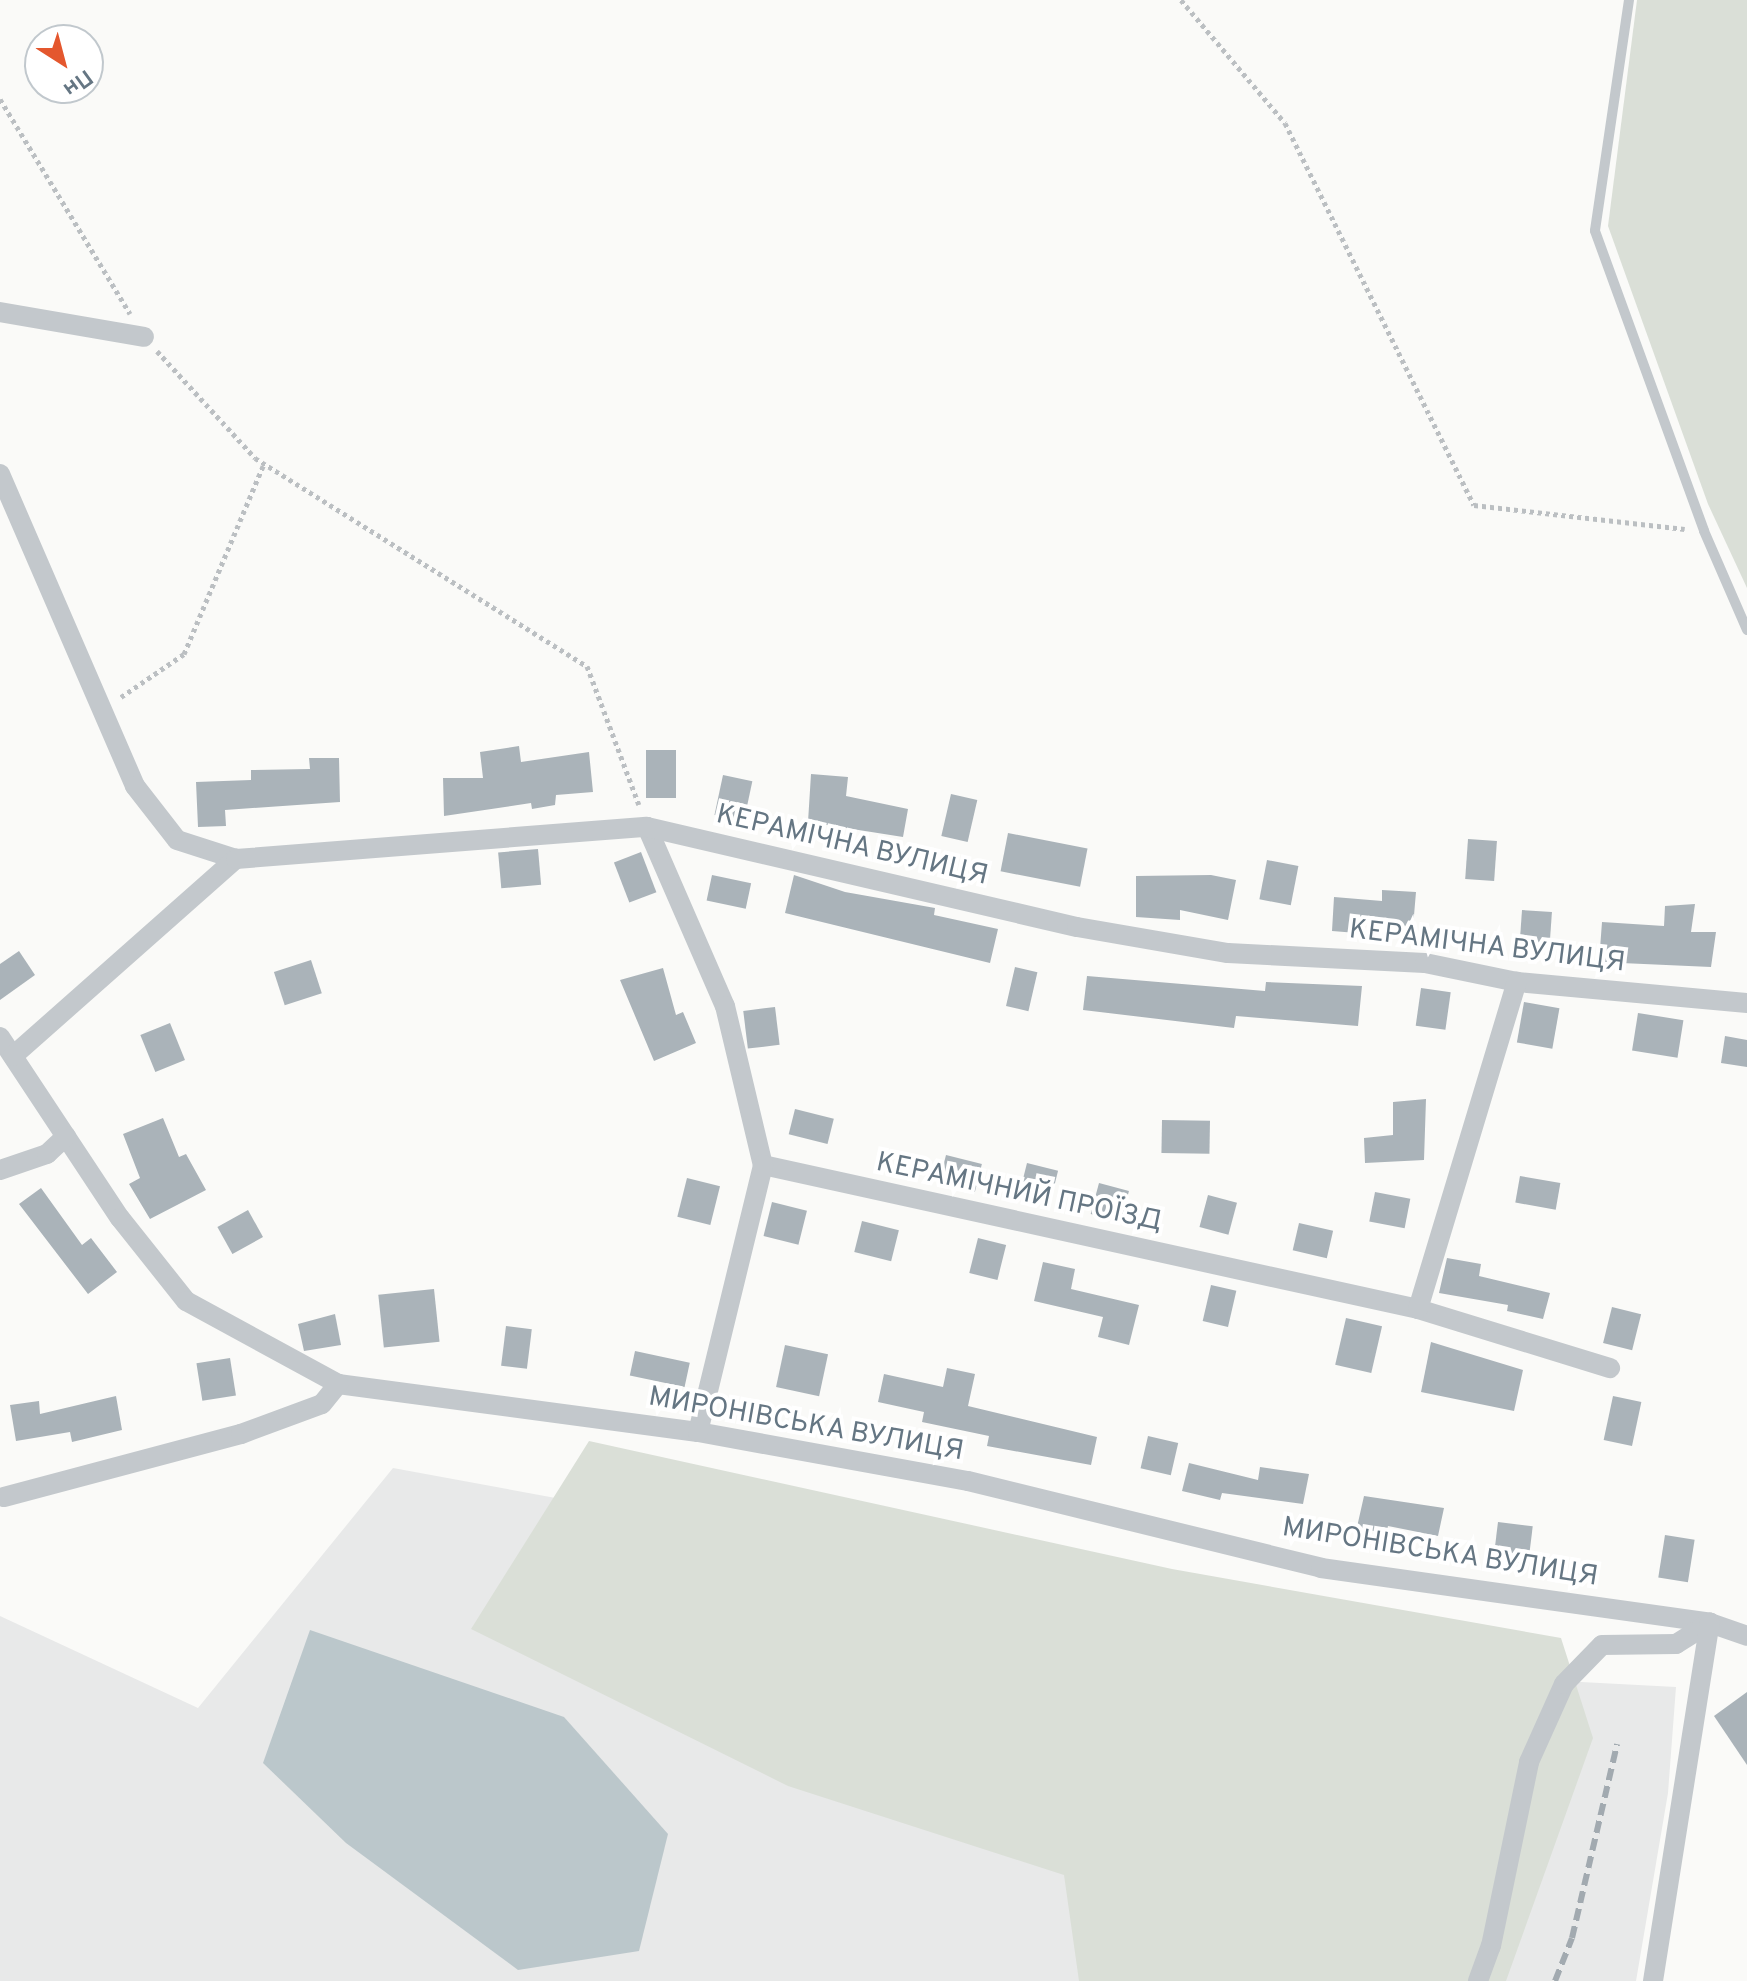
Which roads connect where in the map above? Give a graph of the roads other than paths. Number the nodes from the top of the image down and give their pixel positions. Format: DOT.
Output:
graph roads {
  1 [pos="1629,0"];
  2 [pos="0,312"];
  3 [pos="144,337"];
  4 [pos="0,474"];
  5 [pos="1747,630"];
  6 [pos="647,827"];
  7 [pos="236,859"];
  8 [pos="1517,982"];
  9 [pos="1747,1003"];
  10 [pos="0,1037"];
  11 [pos="13,1056"];
  12 [pos="66,1136"];
  13 [pos="763,1165"];
  14 [pos="0,1170"];
  15 [pos="1418,1309"];
  16 [pos="1610,1368"];
  17 [pos="338,1384"];
  18 [pos="698,1432"];
  19 [pos="4,1497"];
  20 [pos="1710,1623"];
  21 [pos="1747,1636"];
  22 [pos="1478,1981"];
  23 [pos="1653,1981"];
  1 -- 5 [label="lane"];
  2 -- 3 [label="street"];
  4 -- 7 [label="street"];
  6 -- 7 [label="street, КЕРАМІЧНА ВУЛИЦЯ"];
  6 -- 8 [label="street, КЕРАМІЧНА ВУЛИЦЯ"];
  6 -- 13 [label="street"];
  7 -- 11 [label="street"];
  8 -- 9 [label="street, КЕРАМІЧНА ВУЛИЦЯ"];
  8 -- 15 [label="street"];
  10 -- 11 [label="street, МИРОНІВСЬКА ВУЛИЦЯ"];
  11 -- 12 [label="street, МИРОНІВСЬКА ВУЛИЦЯ"];
  12 -- 14 [label="street"];
  12 -- 17 [label="street, МИРОНІВСЬКА ВУЛИЦЯ"];
  13 -- 15 [label="street, КЕРАМІЧНИЙ ПРОЇЗД"];
  13 -- 18 [label="street"];
  15 -- 16 [label="street, КЕРАМІЧНИЙ ПРОЇЗД"];
  17 -- 18 [label="street, МИРОНІВСЬКА ВУЛИЦЯ"];
  17 -- 19 [label="street"];
  18 -- 20 [label="street, МИРОНІВСЬКА ВУЛИЦЯ"];
  20 -- 21 [label="street, МИРОНІВСЬКА ВУЛИЦЯ"];
  20 -- 22 [label="street"];
  20 -- 23 [label="street"];
}
